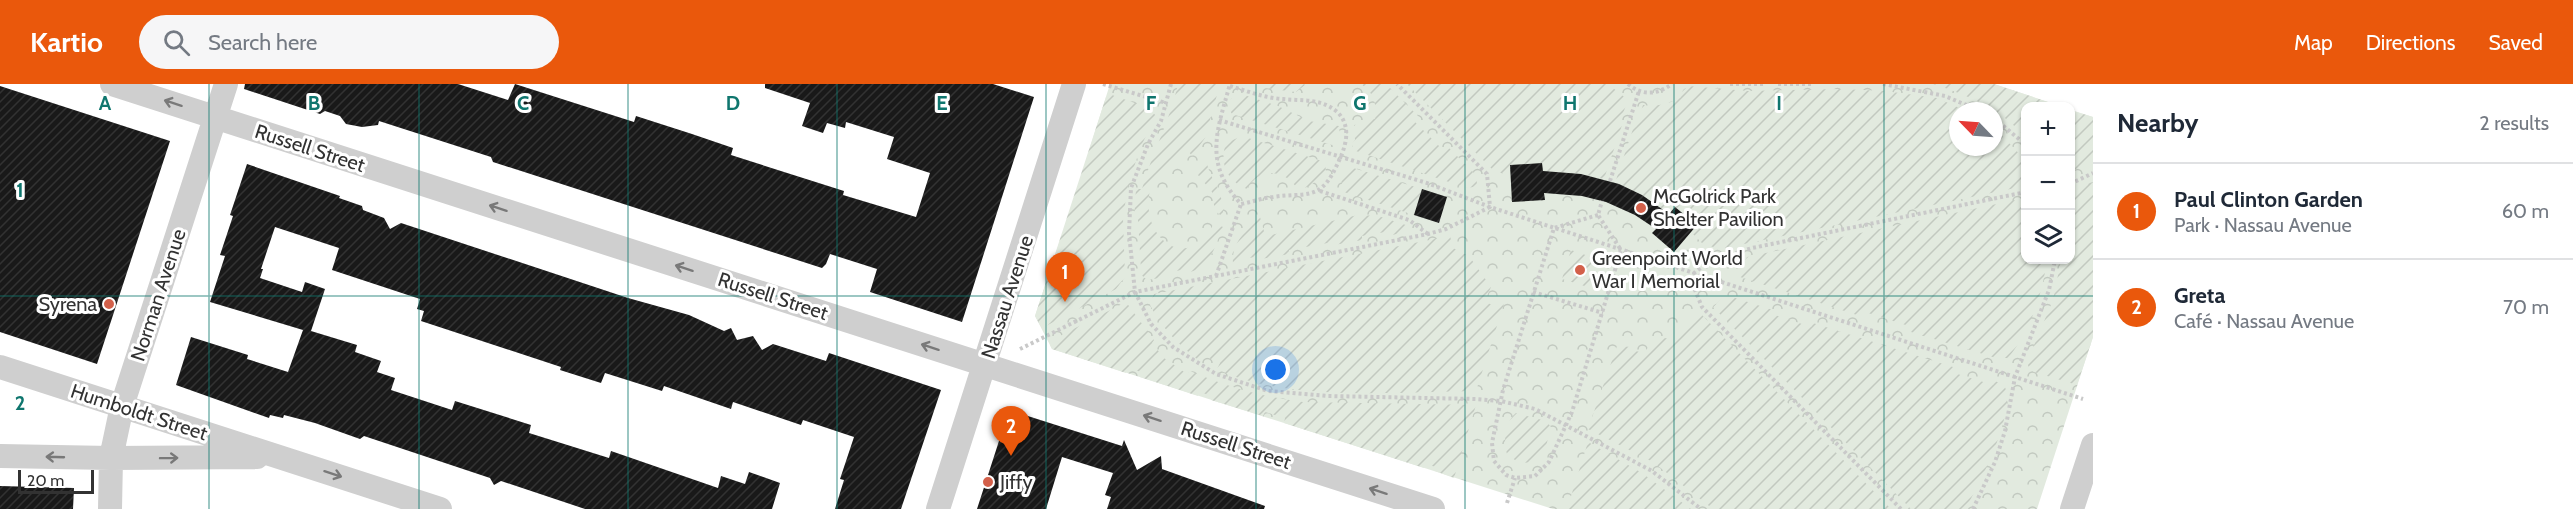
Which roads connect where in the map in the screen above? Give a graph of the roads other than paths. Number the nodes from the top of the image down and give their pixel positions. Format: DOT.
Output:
graph roads {
  1 [pos="112,84"];
  2 [pos="226,84"];
  3 [pos="1074,84"];
  4 [pos="215,117"];
  5 [pos="985,365"];
  6 [pos="0,367"];
  7 [pos="122,406"];
  8 [pos="2093,445"];
  9 [pos="0,456"];
  10 [pos="278,456"];
  11 [pos="111,458"];
  12 [pos="110,509"];
  13 [pos="440,509"];
  14 [pos="938,509"];
  15 [pos="1433,509"];
  16 [pos="2073,509"];
  4 -- 1 [label="street, Russell Street, one-way"];
  2 -- 4 [label="street, Norman Avenue"];
  3 -- 5 [label="street, Nassau Avenue"];
  5 -- 4 [label="street, Russell Street, one-way"];
  4 -- 7 [label="street, Norman Avenue"];
  5 -- 14 [label="street, Nassau Avenue"];
  15 -- 5 [label="street, Russell Street, one-way"];
  6 -- 7 [label="street, Humboldt Street"];
  7 -- 10 [label="street, Humboldt Street"];
  7 -- 11 [label="street, Norman Avenue"];
  8 -- 16 [label="street"];
  11 -- 9 [label="street, Humboldt Street, one-way"];
  11 -- 10 [label="street, Humboldt Street, one-way"];
  10 -- 13 [label="street, Humboldt Street, one-way"];
  11 -- 12 [label="street, Norman Avenue"];
}
